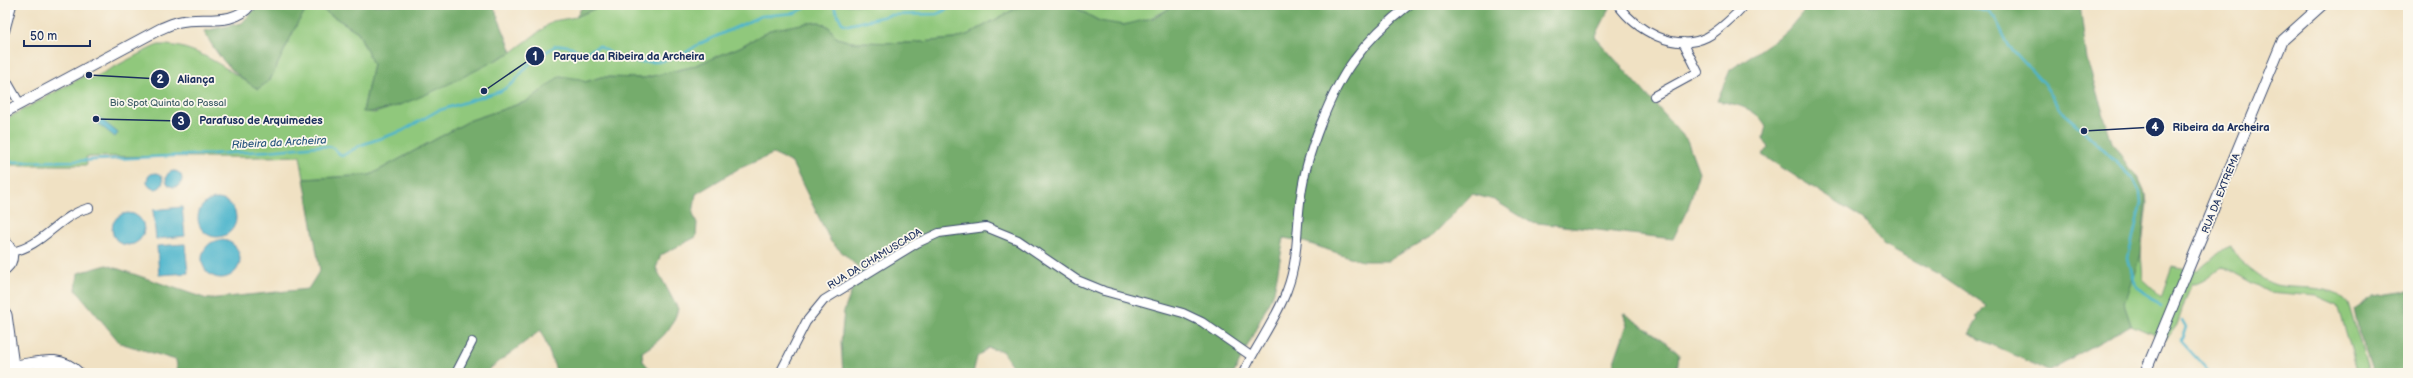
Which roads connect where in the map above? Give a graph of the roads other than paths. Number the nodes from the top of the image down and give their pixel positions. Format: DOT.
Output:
graph roads {
  1 [pos="12,5"];
  2 [pos="250,5"];
  3 [pos="1409,5"];
  4 [pos="1618,5"];
  5 [pos="1744,5"];
  6 [pos="2322,5"];
  7 [pos="5,31"];
  8 [pos="1682,42"];
  9 [pos="5,78"];
  10 [pos="1654,96"];
  11 [pos="20,104"];
  12 [pos="5,112"];
  13 [pos="89,208"];
  14 [pos="8,248"];
  15 [pos="5,267"];
  16 [pos="5,315"];
  17 [pos="472,342"];
  18 [pos="1251,356"];
  19 [pos="13,370"];
  20 [pos="29,373"];
  21 [pos="67,373"];
  22 [pos="79,373"];
  23 [pos="456,373"];
  24 [pos="780,373"];
  25 [pos="1243,373"];
  26 [pos="2145,373"];
  1 -- 7 [label="street"];
  2 -- 11 [label="street"];
  3 -- 18 [label="street"];
  4 -- 8 [label="street"];
  5 -- 8 [label="street"];
  6 -- 26 [label="street, RUA DA EXTREMA"];
  8 -- 10 [label="street"];
  9 -- 11 [label="street"];
  11 -- 12 [label="street"];
  13 -- 14 [label="street"];
  14 -- 15 [label="main road"];
  16 -- 19 [label="main road"];
  17 -- 23 [label="street"];
  18 -- 24 [label="street, RUA DA CHAMUSCADA"];
  18 -- 25 [label="street"];
  19 -- 22 [label="street"];
  20 -- 21 [label="street"];
}
